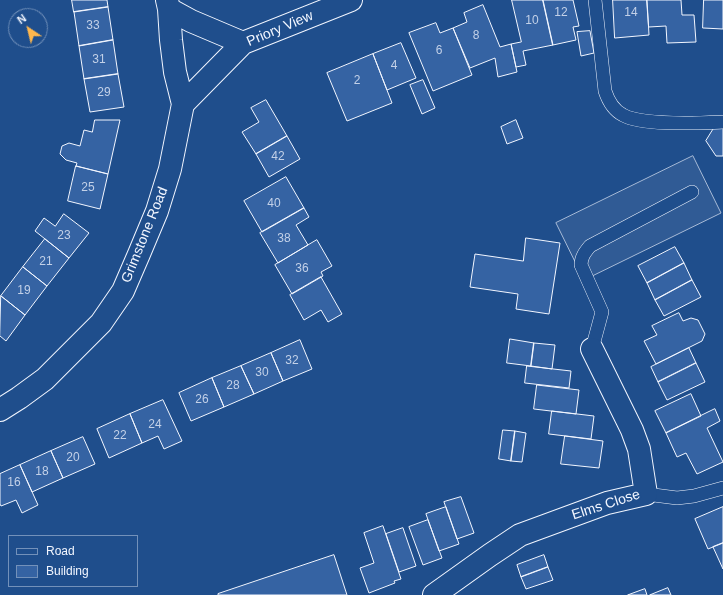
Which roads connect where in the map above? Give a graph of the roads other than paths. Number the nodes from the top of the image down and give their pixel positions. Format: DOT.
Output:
graph roads {
  1 [pos="351,0"];
  2 [pos="595,0"];
  3 [pos="168,4"];
  4 [pos="243,43"];
  5 [pos="183,104"];
  6 [pos="723,122"];
  7 [pos="692,192"];
  8 [pos="592,349"];
  9 [pos="0,410"];
  10 [pos="723,488"];
  11 [pos="646,494"];
  12 [pos="434,595"];
  1 -- 4 [label="street, Priory View"];
  2 -- 6 [label="lane"];
  3 -- 4 [label="street, Grimstone Road"];
  3 -- 5 [label="street, Grimstone Road"];
  4 -- 5 [label="street, Priory View"];
  5 -- 9 [label="street, Grimstone Road"];
  7 -- 8 [label="lane"];
  8 -- 11 [label="street, Elms Close"];
  10 -- 11 [label="lane"];
  11 -- 12 [label="street, Elms Close"];
}
